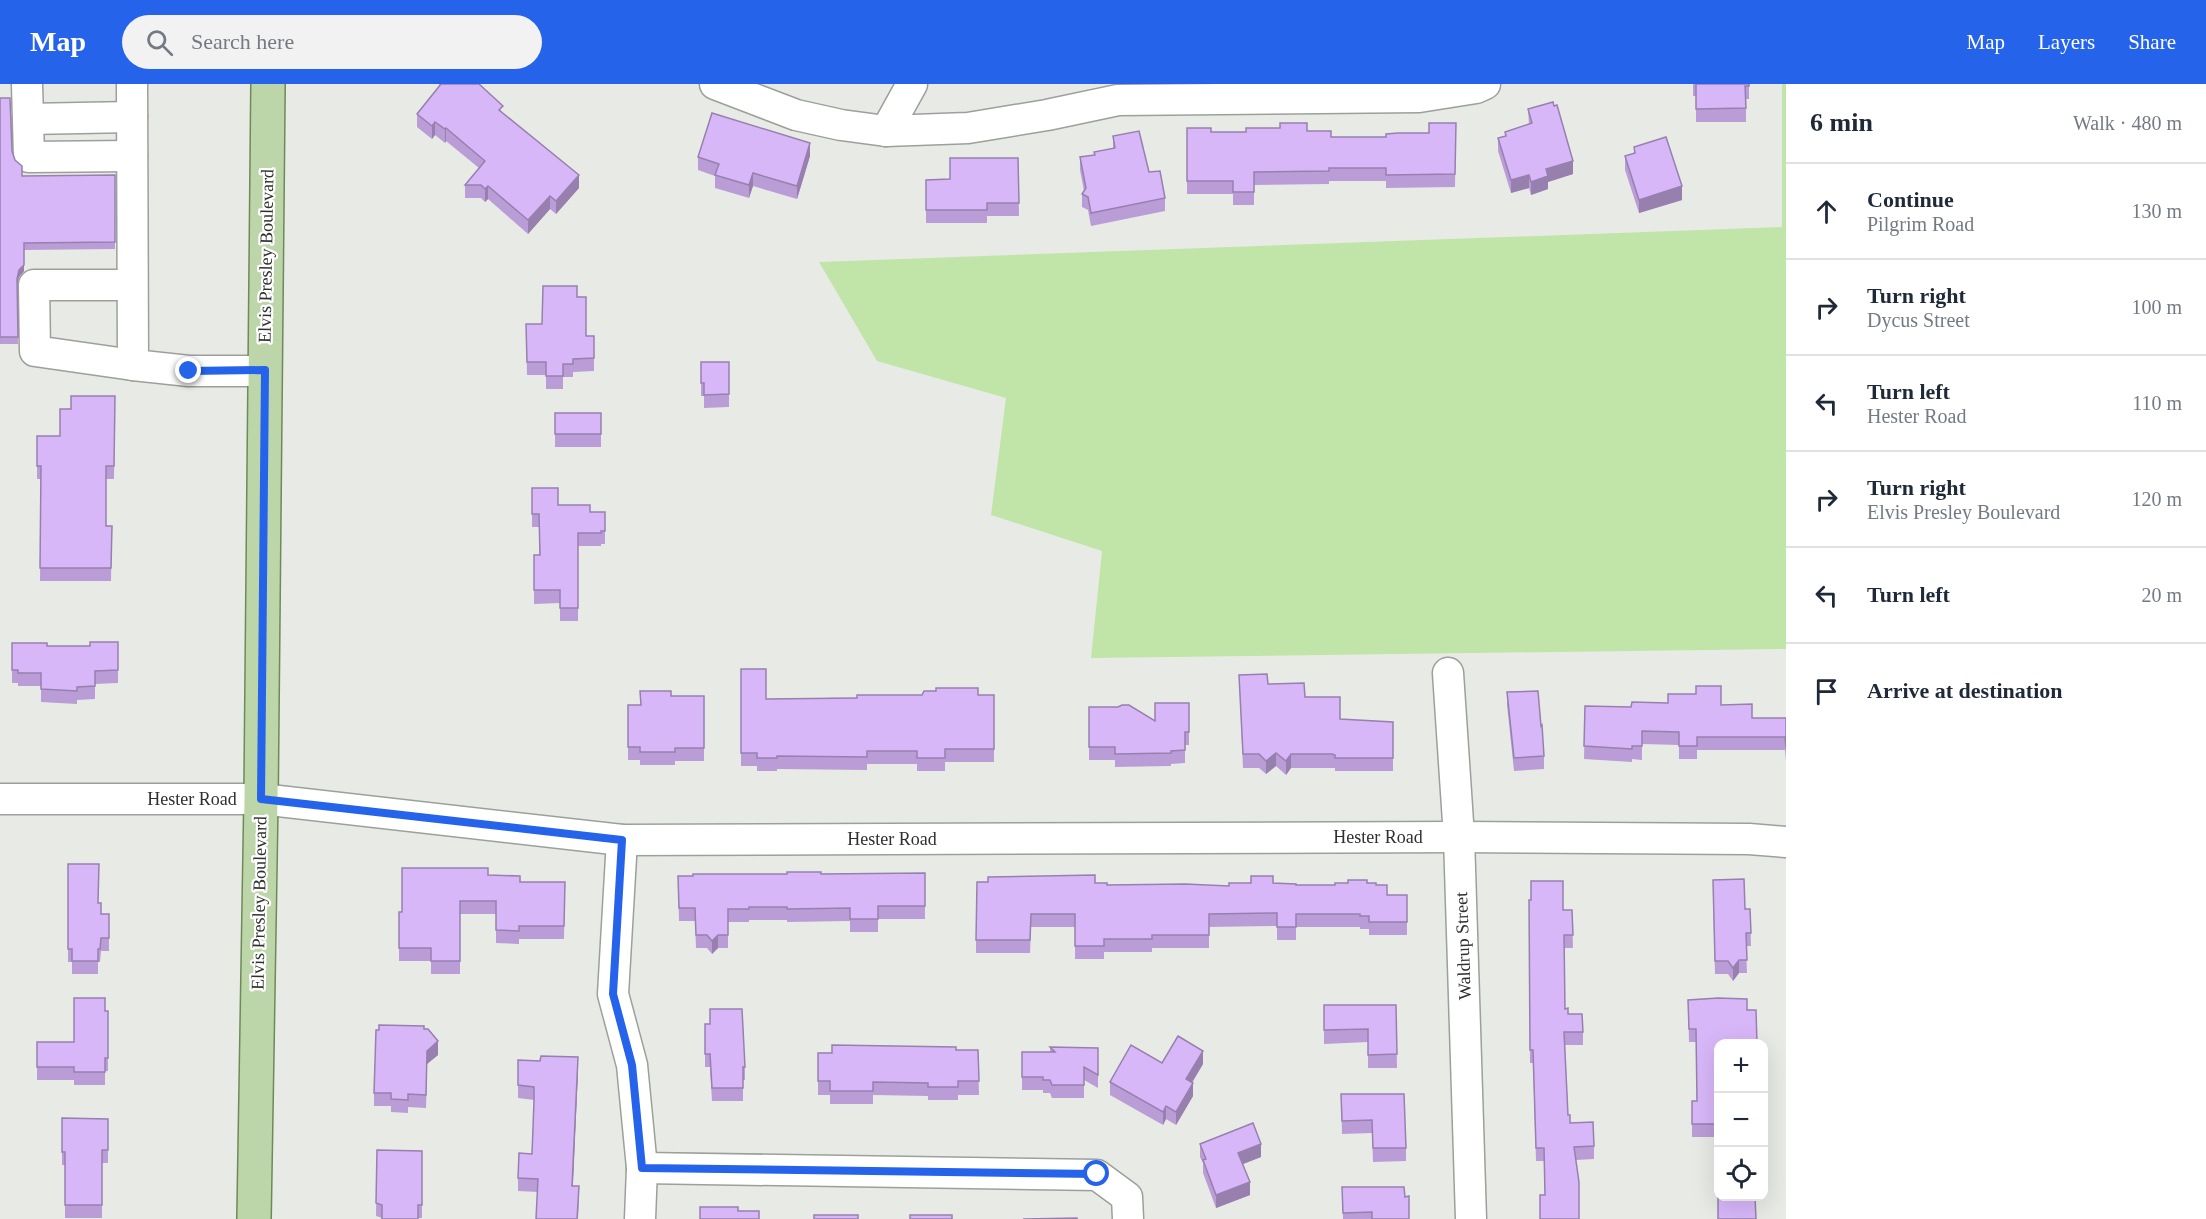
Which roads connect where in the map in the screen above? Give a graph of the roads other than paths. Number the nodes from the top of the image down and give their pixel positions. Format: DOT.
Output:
graph roads {
  1 [pos="27,84"];
  2 [pos="132,84"];
  3 [pos="268,84"];
  4 [pos="715,84"];
  5 [pos="912,84"];
  6 [pos="1485,84"];
  7 [pos="1246,90"];
  8 [pos="132,117"];
  9 [pos="28,119"];
  10 [pos="886,131"];
  11 [pos="132,156"];
  12 [pos="132,285"];
  13 [pos="133,365"];
  14 [pos="265,370"];
  15 [pos="1448,673"];
  16 [pos="261,799"];
  17 [pos="0,800"];
  18 [pos="1460,837"];
  19 [pos="622,840"];
  20 [pos="1786,842"];
  21 [pos="642,1168"];
  22 [pos="254,1219"];
  23 [pos="640,1219"];
  24 [pos="1128,1219"];
  25 [pos="1471,1219"];
  1 -- 9 [label="street"];
  2 -- 8 [label="street"];
  3 -- 14 [label="main road, Elvis Presley Boulevard"];
  4 -- 10 [label="street"];
  5 -- 10 [label="street"];
  6 -- 7 [label="street"];
  7 -- 10 [label="street"];
  8 -- 9 [label="street"];
  8 -- 11 [label="street"];
  9 -- 11 [label="street"];
  11 -- 12 [label="street"];
  12 -- 13 [label="street"];
  12 -- 13 [label="street"];
  13 -- 14 [label="street"];
  14 -- 16 [label="main road, Elvis Presley Boulevard"];
  15 -- 18 [label="street, Waldrup Street"];
  16 -- 17 [label="street, Hester Road"];
  16 -- 19 [label="street, Hester Road"];
  16 -- 22 [label="main road, Elvis Presley Boulevard"];
  18 -- 19 [label="street, Hester Road"];
  18 -- 20 [label="street, Hester Road"];
  18 -- 25 [label="street, Waldrup Street"];
  19 -- 21 [label="street"];
  21 -- 23 [label="street"];
  21 -- 24 [label="street"];
}
